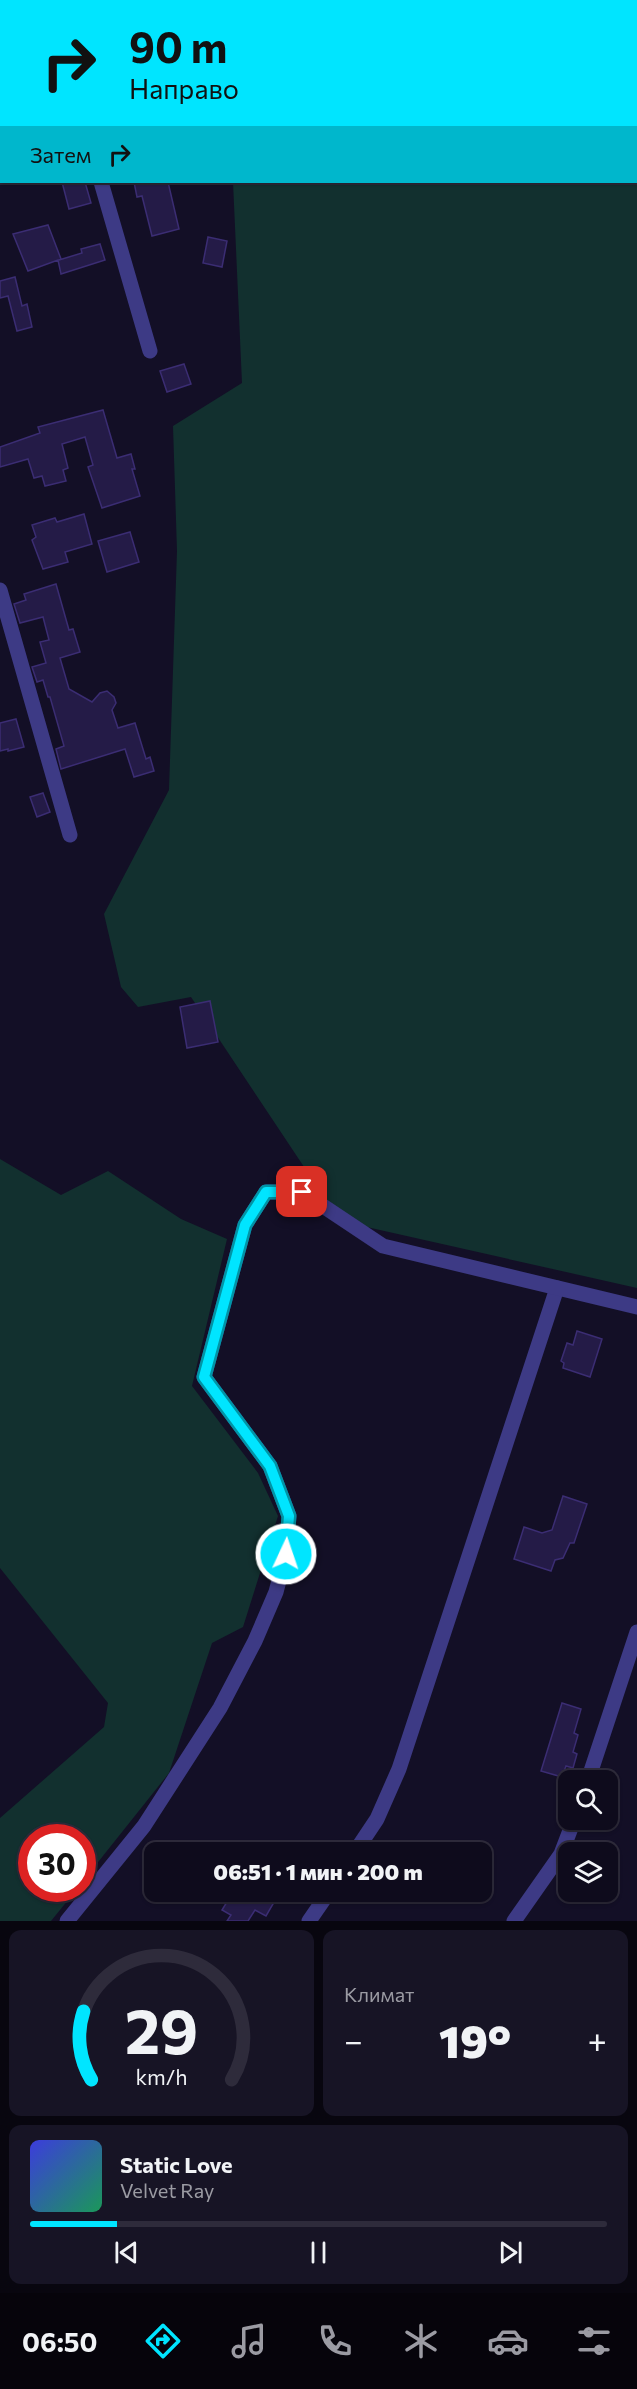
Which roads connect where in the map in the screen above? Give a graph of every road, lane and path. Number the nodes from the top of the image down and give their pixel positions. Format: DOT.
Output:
graph roads {
  1 [pos="102,183"];
  2 [pos="150,351"];
  3 [pos="0,590"];
  4 [pos="70,835"];
  5 [pos="556,1288"];
  6 [pos="637,1307"];
  7 [pos="637,1632"];
  8 [pos="591,1770"];
  9 [pos="570,1830"];
  10 [pos="362,1842"];
  11 [pos="322,1902"];
  12 [pos="67,1921"];
  13 [pos="309,1921"];
  14 [pos="514,1921"];
  1 -- 2 [label="street"];
  3 -- 4 [label="street"];
  5 -- 6 [label="street"];
  5 -- 10 [label="street"];
  5 -- 12 [label="street"];
  7 -- 8 [label="street"];
  9 -- 14 [label="street"];
  11 -- 13 [label="street"];
}
